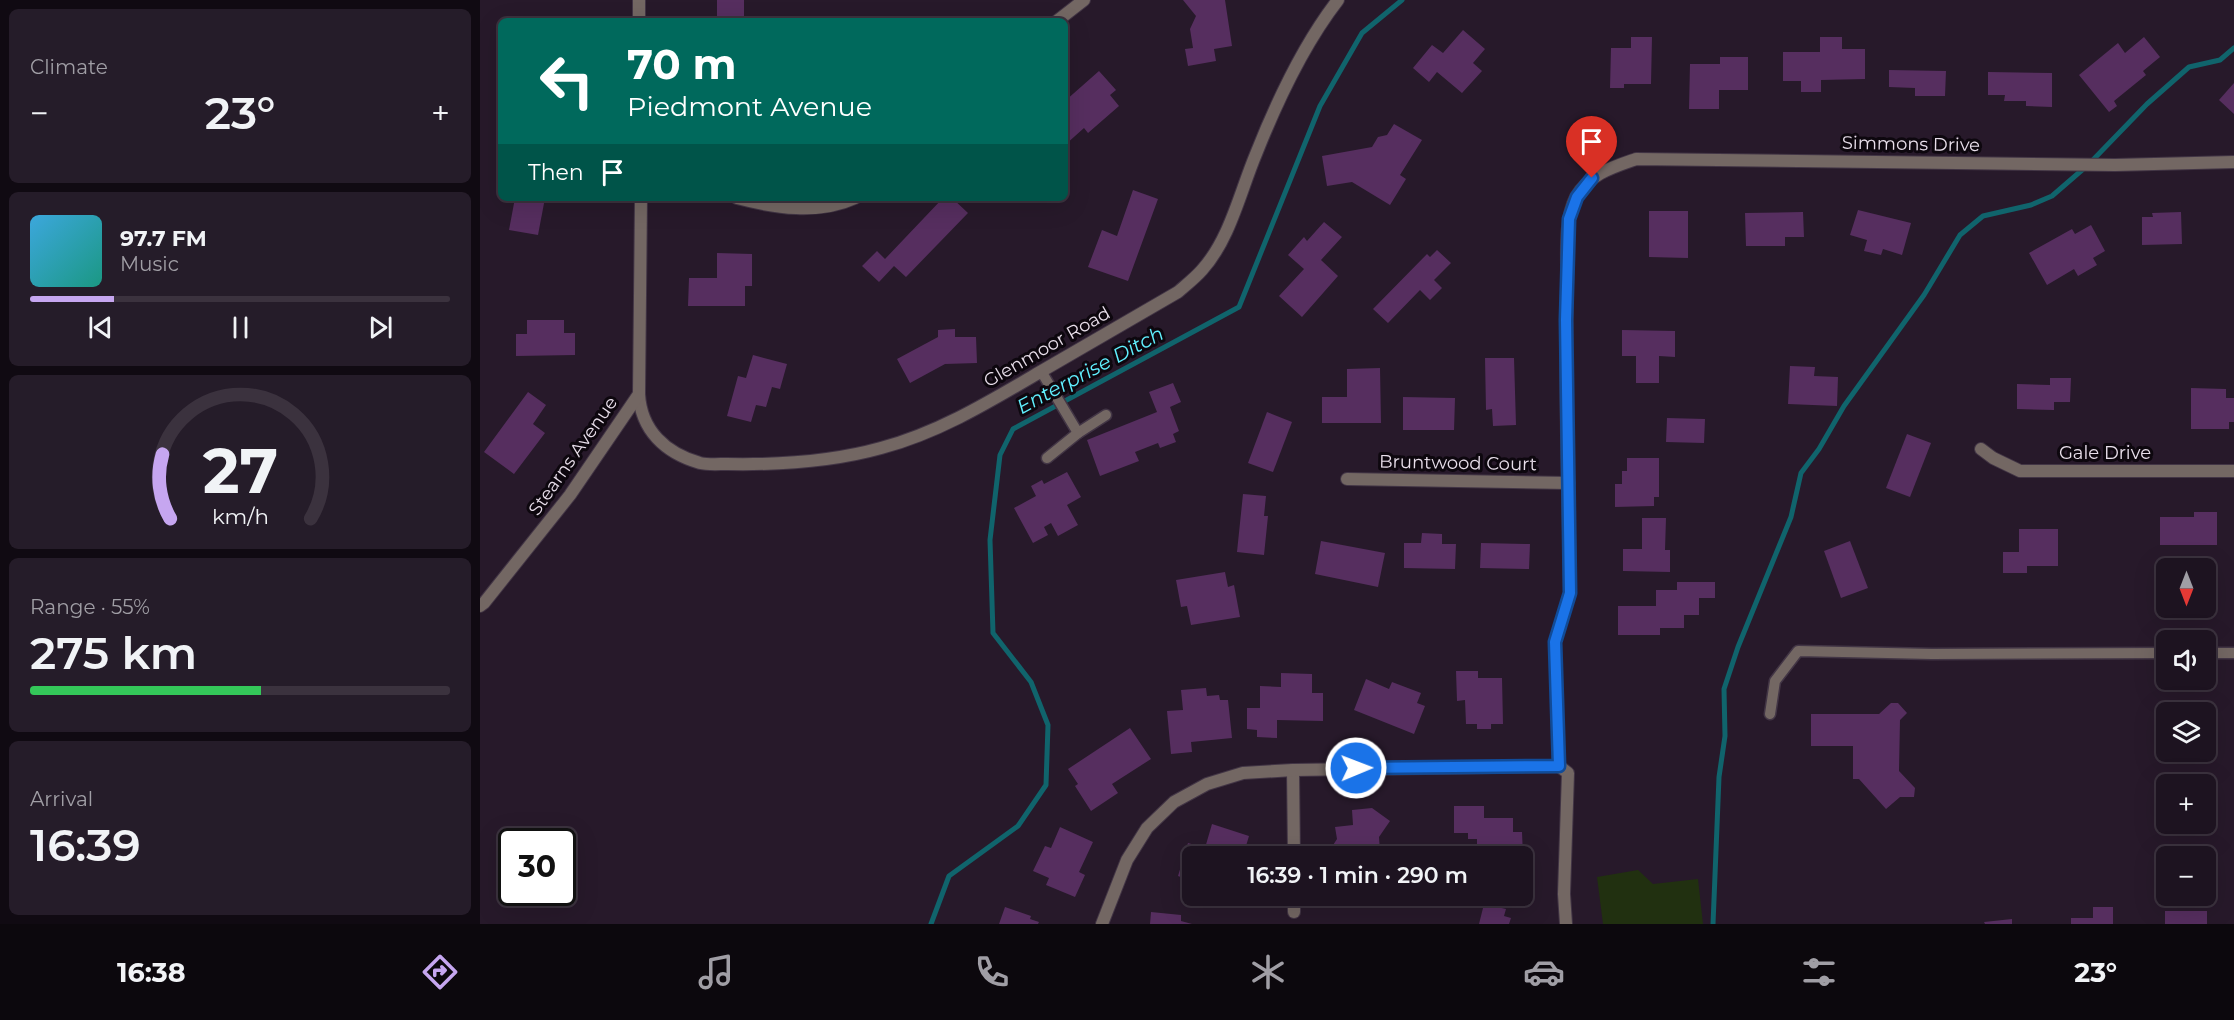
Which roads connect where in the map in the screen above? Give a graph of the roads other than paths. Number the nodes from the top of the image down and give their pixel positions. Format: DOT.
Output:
graph roads {
  1 [pos="639,0"];
  2 [pos="1084,0"];
  3 [pos="1338,0"];
  4 [pos="639,18"];
  5 [pos="1061,18"];
  6 [pos="2234,162"];
  7 [pos="641,201"];
  8 [pos="750,201"];
  9 [pos="849,201"];
  10 [pos="1041,371"];
  11 [pos="639,394"];
  12 [pos="1106,415"];
  13 [pos="1078,433"];
  14 [pos="1981,449"];
  15 [pos="1047,458"];
  16 [pos="2234,471"];
  17 [pos="1347,479"];
  18 [pos="1569,483"];
  19 [pos="1570,593"];
  20 [pos="480,606"];
  21 [pos="2156,653"];
  22 [pos="2216,653"];
  23 [pos="2234,653"];
  24 [pos="1770,714"];
  25 [pos="1559,766"];
  26 [pos="1293,770"];
  27 [pos="1294,846"];
  28 [pos="1294,906"];
  29 [pos="1294,912"];
  30 [pos="1102,924"];
  31 [pos="1566,924"];
  1 -- 4 [label="street"];
  2 -- 5 [label="street"];
  3 -- 10 [label="street, Glenmoor Road"];
  6 -- 18 [label="street, Simmons Drive"];
  7 -- 11 [label="street, Stearns Avenue"];
  8 -- 9 [label="street"];
  10 -- 11 [label="street, Glenmoor Road"];
  10 -- 13 [label="lane"];
  11 -- 20 [label="street, Stearns Avenue"];
  12 -- 13 [label="lane"];
  13 -- 15 [label="lane"];
  14 -- 16 [label="street, Gale Drive"];
  17 -- 18 [label="street, Bruntwood Court"];
  18 -- 19 [label="street"];
  19 -- 25 [label="lane"];
  21 -- 24 [label="lane"];
  22 -- 23 [label="lane"];
  25 -- 26 [label="street"];
  25 -- 31 [label="street"];
  26 -- 27 [label="street"];
  26 -- 30 [label="street"];
  28 -- 29 [label="street"];
}
